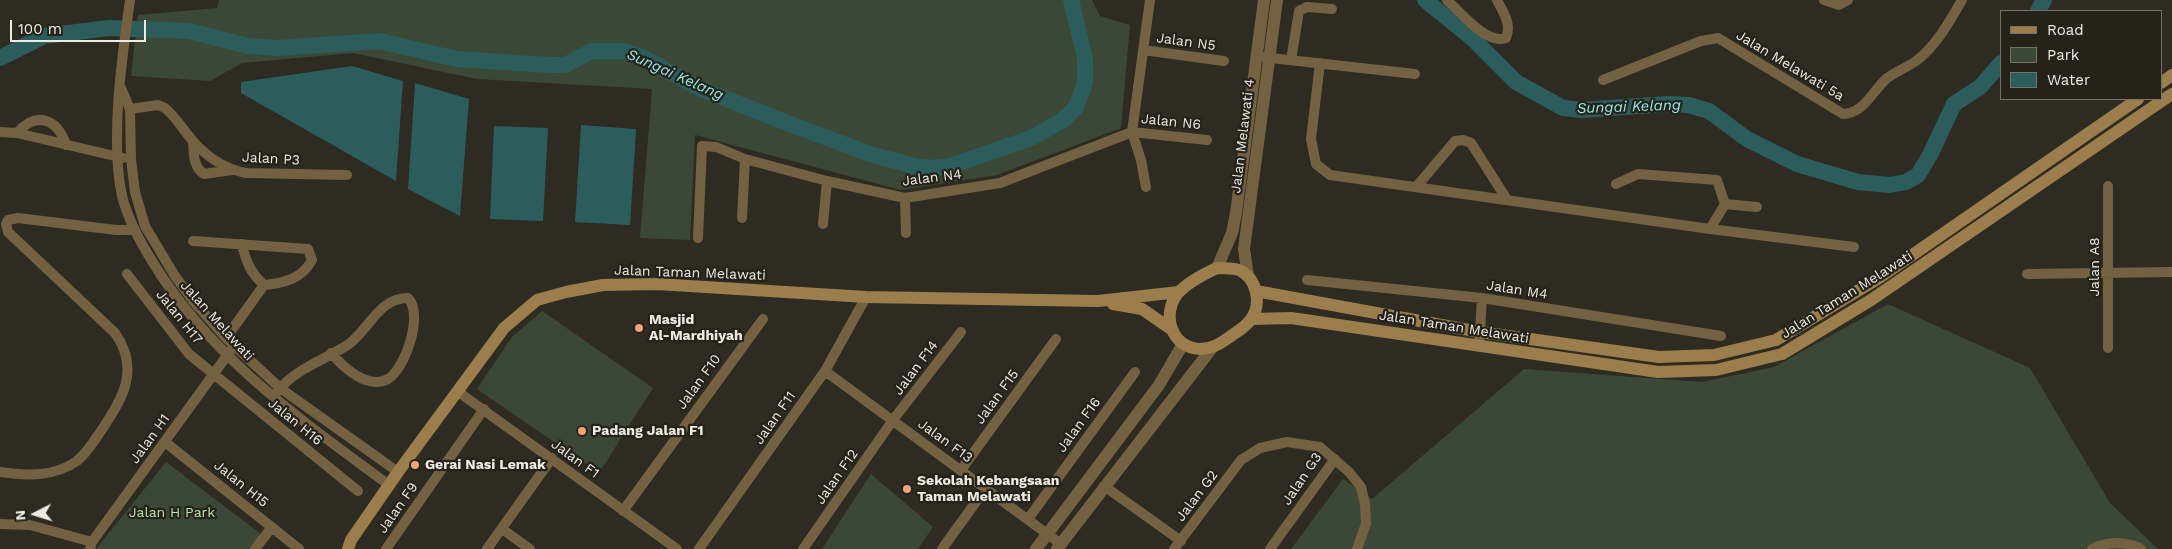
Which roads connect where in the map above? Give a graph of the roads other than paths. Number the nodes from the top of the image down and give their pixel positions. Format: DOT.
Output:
graph roads {
  1 [pos="130,0"];
  2 [pos="1150,0"];
  3 [pos="1264,0"];
  4 [pos="1277,0"];
  5 [pos="1447,0"];
  6 [pos="1497,0"];
  7 [pos="1824,0"];
  8 [pos="1848,0"];
  9 [pos="1962,0"];
  10 [pos="1332,9"];
  11 [pos="1143,50"];
  12 [pos="1262,57"];
  13 [pos="1292,60"];
  14 [pos="1224,61"];
  15 [pos="1320,64"];
  16 [pos="1415,74"];
  17 [pos="1603,80"];
  18 [pos="121,87"];
  19 [pos="2172,94"];
  20 [pos="2137,100"];
  21 [pos="130,109"];
  22 [pos="0,132"];
  23 [pos="1132,132"];
  24 [pos="16,133"];
  25 [pos="1207,140"];
  26 [pos="193,142"];
  27 [pos="66,145"];
  28 [pos="118,157"];
  29 [pos="131,159"];
  30 [pos="745,159"];
  31 [pos="233,170"];
  32 [pos="347,175"];
  33 [pos="827,181"];
  34 [pos="1616,184"];
  35 [pos="1417,186"];
  36 [pos="2108,186"];
  37 [pos="1146,187"];
  38 [pos="905,198"];
  39 [pos="1506,198"];
  40 [pos="1726,204"];
  41 [pos="1757,207"];
  42 [pos="742,218"];
  43 [pos="3,223"];
  44 [pos="822,224"];
  45 [pos="1710,229"];
  46 [pos="134,230"];
  47 [pos="906,233"];
  48 [pos="698,238"];
  49 [pos="193,242"];
  50 [pos="242,244"];
  51 [pos="1854,247"];
  52 [pos="1217,268"];
  53 [pos="2172,272"];
  54 [pos="127,274"];
  55 [pos="2027,274"];
  56 [pos="2108,274"];
  57 [pos="1248,276"];
  58 [pos="1307,280"];
  59 [pos="264,285"];
  60 [pos="1256,291"];
  61 [pos="1179,292"];
  62 [pos="866,297"];
  63 [pos="1482,298"];
  64 [pos="1098,301"];
  65 [pos="763,319"];
  66 [pos="1252,319"];
  67 [pos="1171,329"];
  68 [pos="961,332"];
  69 [pos="1480,332"];
  70 [pos="1722,336"];
  71 [pos="226,338"];
  72 [pos="1056,339"];
  73 [pos="1183,344"];
  74 [pos="234,346"];
  75 [pos="1479,347"];
  76 [pos="1212,348"];
  77 [pos="2108,348"];
  78 [pos="331,353"];
  79 [pos="227,355"];
  80 [pos="825,370"];
  81 [pos="1135,372"];
  82 [pos="214,374"];
  83 [pos="280,388"];
  84 [pos="458,391"];
  85 [pos="272,398"];
  86 [pos="484,409"];
  87 [pos="893,420"];
  88 [pos="165,442"];
  89 [pos="552,458"];
  90 [pos="1336,459"];
  91 [pos="1241,460"];
  92 [pos="961,470"];
  93 [pos="0,472"];
  94 [pos="398,472"];
  95 [pos="389,485"];
  96 [pos="1104,486"];
  97 [pos="986,488"];
  98 [pos="358,491"];
  99 [pos="623,511"];
  100 [pos="1028,519"];
  101 [pos="0,524"];
  102 [pos="272,527"];
  103 [pos="502,529"];
  104 [pos="1048,534"];
  105 [pos="91,545"];
  106 [pos="1178,545"];
  107 [pos="1059,546"];
  108 [pos="256,549"];
  109 [pos="299,549"];
  110 [pos="348,549"];
  111 [pos="386,549"];
  112 [pos="487,549"];
  113 [pos="530,549"];
  114 [pos="677,549"];
  115 [pos="699,549"];
  116 [pos="803,549"];
  117 [pos="942,549"];
  118 [pos="1036,549"];
  119 [pos="1270,549"];
  120 [pos="1357,549"];
  121 [pos="2092,549"];
  122 [pos="2141,549"];
  1 -- 18 [label="street, Jalan Melawati"];
  2 -- 11 [label="street"];
  3 -- 12 [label="street, Jalan Melawati 4"];
  4 -- 12 [label="street, Jalan Melawati 4"];
  5 -- 6 [label="street"];
  7 -- 8 [label="street"];
  9 -- 17 [label="street, Jalan Melawati 5a"];
  10 -- 13 [label="street"];
  11 -- 14 [label="street, Jalan N5"];
  11 -- 23 [label="street"];
  12 -- 13 [label="street"];
  12 -- 52 [label="street, Jalan Melawati 4"];
  12 -- 57 [label="street, Jalan Melawati 4"];
  13 -- 15 [label="street"];
  15 -- 16 [label="street"];
  15 -- 35 [label="street"];
  18 -- 21 [label="street, Jalan Melawati"];
  18 -- 28 [label="street, Jalan Melawati"];
  19 -- 75 [label="main road, Jalan Taman Melawati"];
  20 -- 69 [label="main road, Jalan Taman Melawati"];
  21 -- 26 [label="street, Jalan P3"];
  21 -- 29 [label="street, Jalan Melawati"];
  22 -- 24 [label="street"];
  23 -- 25 [label="street, Jalan N6"];
  23 -- 37 [label="street"];
  23 -- 38 [label="street, Jalan N4"];
  24 -- 27 [label="street"];
  24 -- 27 [label="street"];
  26 -- 31 [label="street, Jalan P3"];
  26 -- 31 [label="street"];
  27 -- 28 [label="street"];
  28 -- 29 [label="street"];
  28 -- 46 [label="street, Jalan Melawati"];
  29 -- 71 [label="street, Jalan Melawati"];
  30 -- 33 [label="street, Jalan N4"];
  30 -- 42 [label="street"];
  30 -- 48 [label="street, Jalan N4"];
  31 -- 32 [label="street, Jalan P3"];
  33 -- 38 [label="street, Jalan N4"];
  33 -- 44 [label="street"];
  34 -- 40 [label="street"];
  35 -- 39 [label="street"];
  35 -- 39 [label="street"];
  36 -- 56 [label="street, Jalan A8"];
  38 -- 47 [label="street"];
  39 -- 45 [label="street"];
  40 -- 41 [label="street"];
  40 -- 45 [label="street"];
  43 -- 46 [label="street"];
  43 -- 93 [label="street"];
  45 -- 51 [label="street"];
  46 -- 79 [label="street, Jalan Melawati"];
  49 -- 50 [label="street"];
  50 -- 59 [label="street"];
  50 -- 59 [label="street"];
  52 -- 57 [label="main road"];
  52 -- 61 [label="main road"];
  53 -- 56 [label="street"];
  54 -- 82 [label="street, Jalan H17"];
  55 -- 56 [label="street"];
  56 -- 77 [label="street, Jalan A8"];
  57 -- 60 [label="main road"];
  58 -- 63 [label="street, Jalan M4"];
  59 -- 71 [label="street"];
  60 -- 66 [label="main road"];
  60 -- 69 [label="main road, Jalan Taman Melawati"];
  61 -- 64 [label="main road, Jalan Taman Melawati"];
  61 -- 67 [label="main road"];
  62 -- 64 [label="main road, Jalan Taman Melawati"];
  62 -- 80 [label="street, Jalan F11"];
  62 -- 84 [label="main road, Jalan Taman Melawati"];
  63 -- 69 [label="street"];
  63 -- 70 [label="street, Jalan M4"];
  64 -- 67 [label="main road, Jalan Taman Melawati"];
  65 -- 99 [label="street, Jalan F10"];
  66 -- 75 [label="main road, Jalan Taman Melawati"];
  66 -- 76 [label="main road"];
  67 -- 73 [label="main road"];
  68 -- 87 [label="street, Jalan F14"];
  69 -- 75 [label="street"];
  71 -- 74 [label="street, Jalan Melawati"];
  72 -- 92 [label="street, Jalan F15"];
  73 -- 76 [label="main road"];
  73 -- 104 [label="street"];
  74 -- 79 [label="street, Jalan H1"];
  74 -- 83 [label="street, Jalan Melawati"];
  76 -- 96 [label="street"];
  78 -- 78 [label="street"];
  78 -- 83 [label="street"];
  79 -- 82 [label="street, Jalan H1"];
  79 -- 85 [label="street, Jalan Melawati"];
  80 -- 87 [label="street, Jalan F13"];
  80 -- 115 [label="street, Jalan F11"];
  81 -- 100 [label="street, Jalan F16"];
  82 -- 88 [label="street, Jalan H1"];
  82 -- 98 [label="street, Jalan H16"];
  83 -- 85 [label="street"];
  83 -- 94 [label="street, Jalan Melawati"];
  84 -- 86 [label="street, Jalan F1"];
  84 -- 94 [label="main road, Jalan Taman Melawati"];
  85 -- 95 [label="street, Jalan Melawati"];
  86 -- 89 [label="street, Jalan F1"];
  86 -- 111 [label="street, Jalan F9"];
  87 -- 92 [label="street, Jalan F13"];
  87 -- 116 [label="street, Jalan F12"];
  88 -- 102 [label="street, Jalan H15"];
  88 -- 105 [label="street, Jalan H1"];
  89 -- 99 [label="street, Jalan F1"];
  89 -- 103 [label="street"];
  90 -- 91 [label="street, Jalan G3"];
  90 -- 119 [label="street, Jalan G3"];
  90 -- 120 [label="street"];
  91 -- 106 [label="street, Jalan G2"];
  92 -- 97 [label="street, Jalan F13"];
  94 -- 95 [label="main road, Jalan Taman Melawati"];
  95 -- 110 [label="main road, Jalan Taman Melawati"];
  96 -- 106 [label="street"];
  96 -- 107 [label="street"];
  97 -- 100 [label="street, Jalan F13"];
  97 -- 117 [label="street"];
  99 -- 114 [label="street, Jalan F1"];
  100 -- 104 [label="street, Jalan F13"];
  101 -- 105 [label="street"];
  102 -- 108 [label="street"];
  102 -- 109 [label="street, Jalan H15"];
  103 -- 112 [label="street"];
  103 -- 113 [label="street"];
  104 -- 107 [label="street, Jalan F13"];
  104 -- 118 [label="street"];
  121 -- 122 [label="street"];
}
